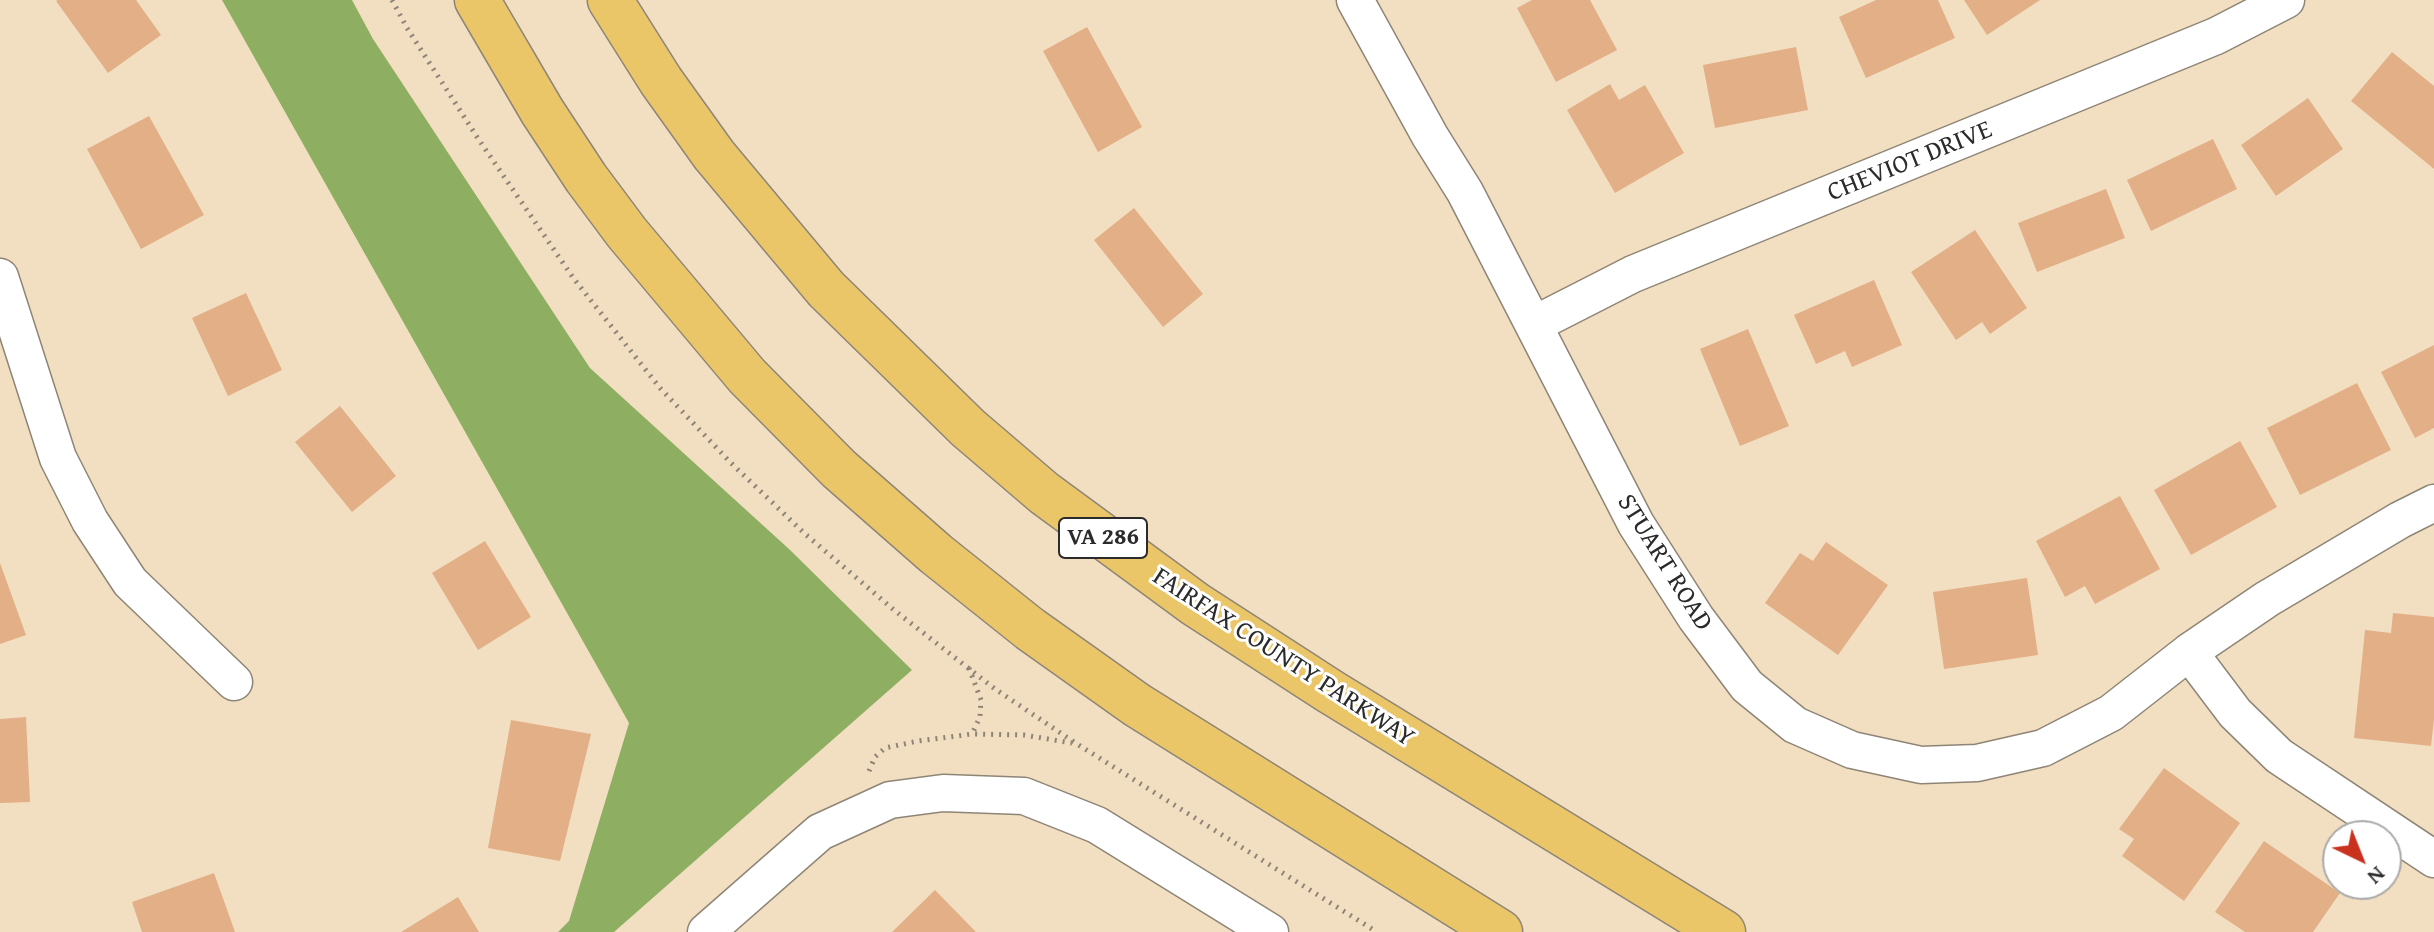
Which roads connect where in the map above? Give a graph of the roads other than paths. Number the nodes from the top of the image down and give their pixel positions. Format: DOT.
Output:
graph roads {
  1 [pos="477,0"];
  2 [pos="610,0"];
  3 [pos="1355,0"];
  4 [pos="2286,0"];
  5 [pos="0,277"];
  6 [pos="1535,324"];
  7 [pos="2434,503"];
  8 [pos="2189,652"];
  9 [pos="234,682"];
  10 [pos="2434,859"];
  11 [pos="706,932"];
  12 [pos="1270,932"];
  13 [pos="1500,932"];
  14 [pos="1723,932"];
  1 -- 13 [label="highway"];
  2 -- 14 [label="highway, FAIRFAX COUNTY PARKWAY / VA 286"];
  3 -- 6 [label="street, STUART ROAD"];
  4 -- 6 [label="street, CHEVIOT DRIVE"];
  5 -- 9 [label="street"];
  6 -- 8 [label="street, STUART ROAD"];
  7 -- 8 [label="street, STUART ROAD"];
  8 -- 10 [label="street"];
  11 -- 12 [label="street"];
}
